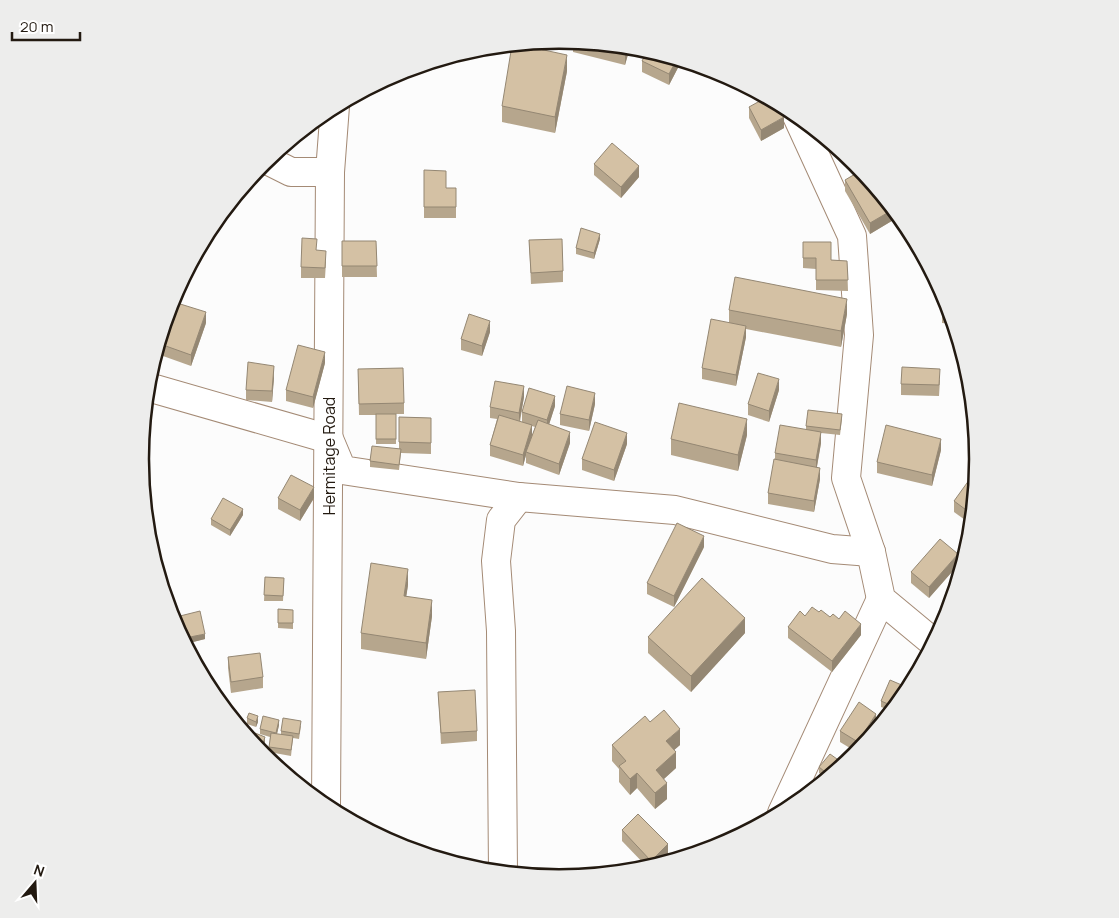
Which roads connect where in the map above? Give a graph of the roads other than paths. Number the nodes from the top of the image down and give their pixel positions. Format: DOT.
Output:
graph roads {
  1 [pos="334,117"];
  2 [pos="803,130"];
  3 [pos="275,164"];
  4 [pos="330,172"];
  5 [pos="155,389"];
  6 [pos="329,439"];
  7 [pos="519,497"];
  8 [pos="872,552"];
  9 [pos="881,599"];
  10 [pos="928,638"];
  11 [pos="326,796"];
  12 [pos="789,798"];
  13 [pos="502,865"];
  1 -- 4 [label="street, Hermitage Road"];
  2 -- 8 [label="street"];
  3 -- 4 [label="street"];
  4 -- 6 [label="street, Hermitage Road"];
  5 -- 6 [label="street"];
  6 -- 7 [label="street"];
  6 -- 11 [label="street, Hermitage Road"];
  7 -- 8 [label="street"];
  7 -- 13 [label="street"];
  8 -- 9 [label="street"];
  9 -- 10 [label="street"];
  9 -- 12 [label="street"];
}
